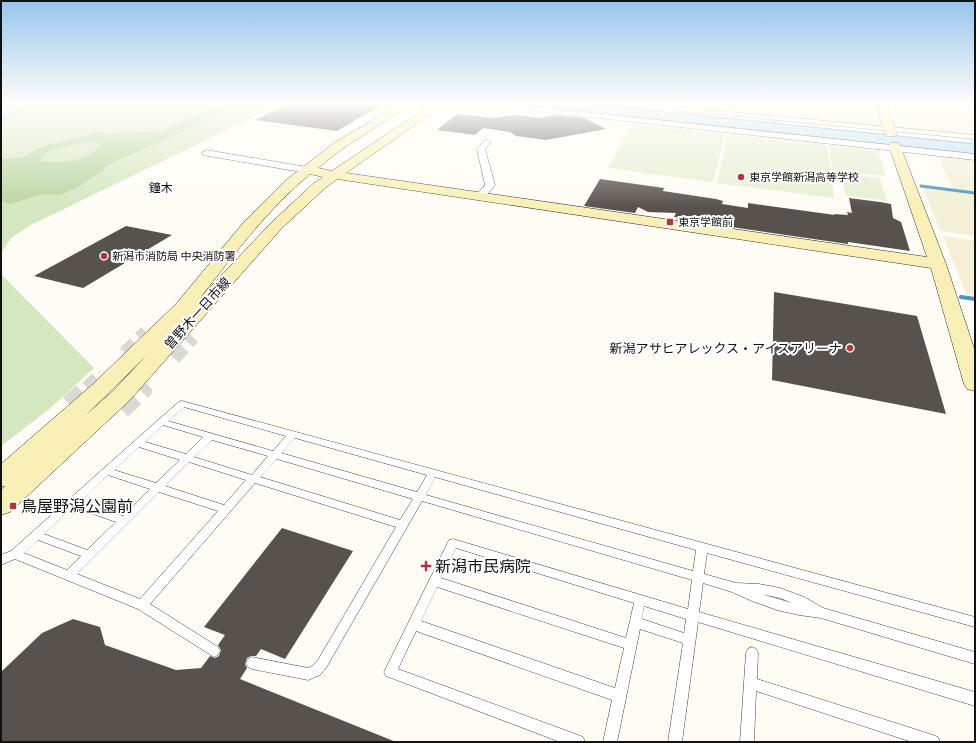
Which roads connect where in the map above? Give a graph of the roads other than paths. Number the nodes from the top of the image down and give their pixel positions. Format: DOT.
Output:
graph roads {
  1 [pos="351,138"];
  2 [pos="388,138"];
  3 [pos="868,138"];
  4 [pos="876,138"];
  5 [pos="957,138"];
  6 [pos="893,140"];
  7 [pos="487,143"];
  8 [pos="206,153"];
  9 [pos="975,157"];
  10 [pos="307,170"];
  11 [pos="334,175"];
  12 [pos="479,197"];
  13 [pos="938,264"];
  14 [pos="975,381"];
  15 [pos="161,422"];
  16 [pos="293,434"];
  17 [pos="210,436"];
  18 [pos="138,443"];
  19 [pos="274,454"];
  20 [pos="188,458"];
  21 [pos="107,471"];
  22 [pos="433,473"];
  23 [pos="1,478"];
  24 [pos="253,478"];
  25 [pos="158,488"];
  26 [pos="419,497"];
  27 [pos="72,503"];
  28 [pos="1,505"];
  29 [pos="226,510"];
  30 [pos="124,520"];
  31 [pos="403,524"];
  32 [pos="36,535"];
  33 [pos="702,547"];
  34 [pos="15,554"];
  35 [pos="89,555"];
  36 [pos="1,560"];
  37 [pos="68,576"];
  38 [pos="697,577"];
  39 [pos="434,581"];
  40 [pos="640,600"];
  41 [pos="142,605"];
  42 [pos="692,616"];
  43 [pos="636,622"];
  44 [pos="975,622"];
  45 [pos="413,624"];
  46 [pos="689,640"];
  47 [pos="631,645"];
  48 [pos="214,651"];
  49 [pos="752,653"];
  50 [pos="975,658"];
  51 [pos="252,663"];
  52 [pos="750,683"];
  53 [pos="620,696"];
  54 [pos="975,700"];
  55 [pos="750,741"];
  56 [pos="578,742"];
  57 [pos="610,742"];
  58 [pos="675,742"];
  59 [pos="933,742"];
  1 -- 10 [label="main road, 曽野木一日市線"];
  2 -- 11 [label="main road, 曽野木一日市線"];
  3 -- 6 [label="street"];
  4 -- 6 [label="street"];
  5 -- 6 [label="street"];
  6 -- 9 [label="street"];
  6 -- 13 [label="main road"];
  7 -- 12 [label="street"];
  8 -- 10 [label="street"];
  10 -- 11 [label="main road"];
  10 -- 23 [label="main road, 曽野木一日市線"];
  11 -- 12 [label="main road"];
  11 -- 28 [label="main road, 曽野木一日市線"];
  12 -- 13 [label="main road"];
  13 -- 14 [label="main road"];
  15 -- 16 [label="lane"];
  15 -- 17 [label="lane"];
  15 -- 18 [label="lane"];
  16 -- 19 [label="lane"];
  16 -- 22 [label="lane"];
  17 -- 19 [label="lane"];
  17 -- 20 [label="lane"];
  18 -- 20 [label="lane"];
  18 -- 21 [label="lane"];
  19 -- 24 [label="lane"];
  19 -- 26 [label="lane"];
  20 -- 24 [label="lane"];
  20 -- 25 [label="lane"];
  21 -- 25 [label="lane"];
  21 -- 27 [label="lane"];
  22 -- 26 [label="lane"];
  22 -- 33 [label="lane"];
  24 -- 29 [label="lane"];
  24 -- 31 [label="lane"];
  25 -- 29 [label="lane"];
  25 -- 30 [label="lane"];
  26 -- 31 [label="lane"];
  26 -- 38 [label="lane"];
  27 -- 30 [label="lane"];
  27 -- 32 [label="lane"];
  29 -- 41 [label="lane"];
  30 -- 35 [label="lane"];
  31 -- 51 [label="lane"];
  32 -- 34 [label="lane"];
  32 -- 35 [label="lane"];
  33 -- 38 [label="lane"];
  33 -- 44 [label="lane"];
  34 -- 36 [label="lane"];
  34 -- 37 [label="lane"];
  35 -- 37 [label="lane"];
  37 -- 41 [label="lane"];
  38 -- 42 [label="lane"];
  38 -- 50 [label="lane"];
  39 -- 40 [label="lane"];
  39 -- 45 [label="lane"];
  39 -- 47 [label="lane"];
  40 -- 42 [label="lane"];
  40 -- 43 [label="lane"];
  41 -- 48 [label="lane"];
  42 -- 46 [label="lane"];
  42 -- 54 [label="lane"];
  43 -- 46 [label="lane"];
  43 -- 47 [label="lane"];
  45 -- 53 [label="lane"];
  45 -- 56 [label="lane"];
  46 -- 58 [label="lane"];
  47 -- 53 [label="lane"];
  49 -- 52 [label="lane"];
  52 -- 55 [label="lane"];
  52 -- 59 [label="lane"];
  53 -- 57 [label="lane"];
}
